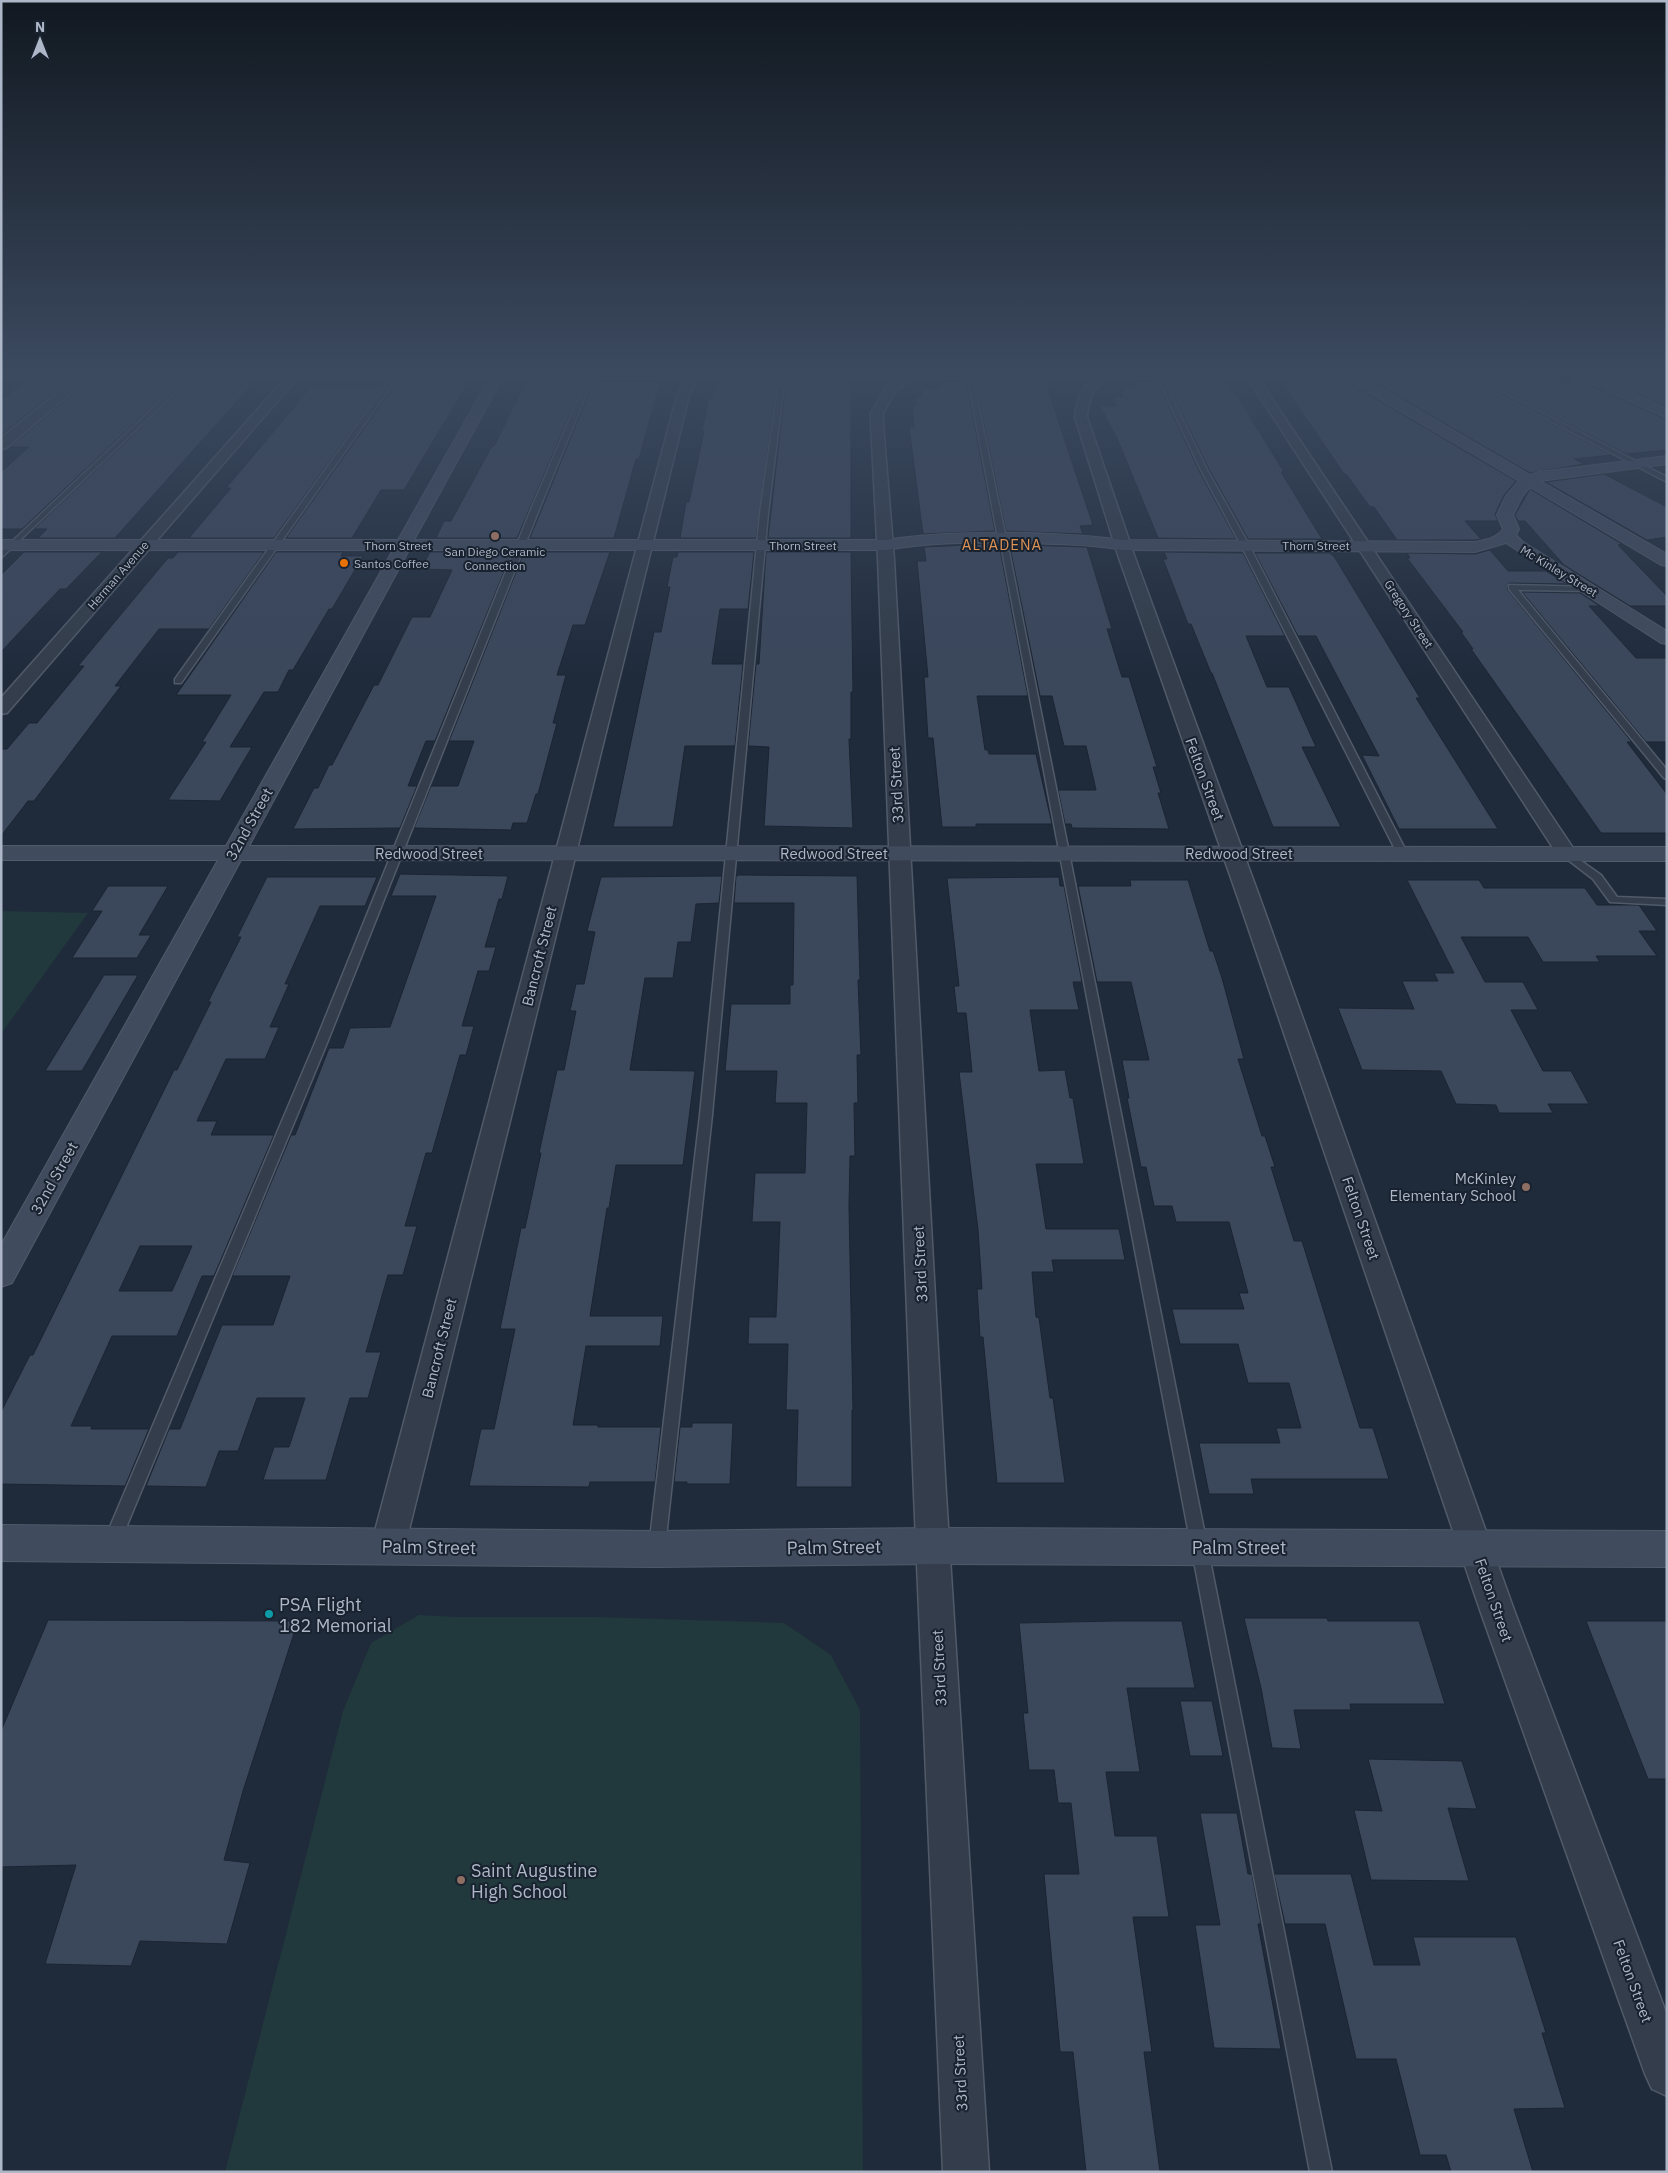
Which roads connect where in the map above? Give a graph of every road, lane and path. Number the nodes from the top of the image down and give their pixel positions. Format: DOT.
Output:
graph roads {
  1 [pos="84,475"];
  2 [pos="206,475"];
  3 [pos="325,475"];
  4 [pos="442,475"];
  5 [pos="549,475"];
  6 [pos="662,475"];
  7 [pos="770,475"];
  8 [pos="881,475"];
  9 [pos="989,475"];
  10 [pos="1100,475"];
  11 [pos="1207,475"];
  12 [pos="1317,475"];
  13 [pos="1520,475"];
  14 [pos="1545,475"];
  15 [pos="1528,480"];
  16 [pos="1507,536"];
  17 [pos="145,545"];
  18 [pos="276,545"];
  19 [pos="404,545"];
  20 [pos="522,545"];
  21 [pos="644,545"];
  22 [pos="761,545"];
  23 [pos="885,545"];
  24 [pos="1003,545"];
  25 [pos="1122,545"];
  26 [pos="1245,545"];
  27 [pos="1363,545"];
  28 [pos="5,549"];
  29 [pos="1667,561"];
  30 [pos="1590,589"];
  31 [pos="1667,640"];
  32 [pos="178,681"];
  33 [pos="1,708"];
  34 [pos="1667,776"];
  35 [pos="1231,852"];
  36 [pos="1,853"];
  37 [pos="233,853"];
  38 [pos="399,853"];
  39 [pos="566,853"];
  40 [pos="730,853"];
  41 [pos="900,853"];
  42 [pos="1064,853"];
  43 [pos="1402,853"];
  44 [pos="1567,854"];
  45 [pos="1667,854"];
  46 [pos="1667,902"];
  47 [pos="1,1274"];
  48 [pos="1,1543"];
  49 [pos="112,1543"];
  50 [pos="388,1546"];
  51 [pos="934,1546"];
  52 [pos="1201,1546"];
  53 [pos="657,1549"];
  54 [pos="1476,1549"];
  55 [pos="1667,1549"];
  56 [pos="1667,2074"];
  57 [pos="966,2172"];
  58 [pos="1321,2172"];
  1 -- 28 [label="lane"];
  2 -- 17 [label="street, Herman Avenue"];
  3 -- 18 [label="lane"];
  4 -- 19 [label="street, 32nd Street"];
  5 -- 20 [label="lane"];
  6 -- 21 [label="street, Bancroft Street"];
  7 -- 22 [label="lane"];
  8 -- 23 [label="street, 33rd Street"];
  9 -- 24 [label="lane"];
  10 -- 25 [label="street, Felton Street"];
  11 -- 26 [label="lane"];
  12 -- 27 [label="street, Gregory Street"];
  13 -- 15 [label="street"];
  14 -- 15 [label="street"];
  15 -- 16 [label="street, Mc Kinley Street"];
  15 -- 29 [label="street"];
  16 -- 27 [label="street, Thorn Street"];
  16 -- 30 [label="street, Mc Kinley Street"];
  17 -- 18 [label="street, Thorn Street"];
  17 -- 28 [label="street, Thorn Street"];
  17 -- 33 [label="street, Herman Avenue"];
  18 -- 19 [label="street, Thorn Street"];
  18 -- 32 [label="lane"];
  19 -- 20 [label="street, Thorn Street"];
  19 -- 37 [label="street, 32nd Street"];
  20 -- 21 [label="street, Thorn Street"];
  20 -- 38 [label="lane"];
  21 -- 22 [label="street, Thorn Street"];
  21 -- 39 [label="street, Bancroft Street"];
  22 -- 23 [label="street, Thorn Street"];
  22 -- 40 [label="lane"];
  23 -- 24 [label="street, Thorn Street"];
  23 -- 41 [label="street, 33rd Street"];
  24 -- 25 [label="street, Thorn Street"];
  24 -- 42 [label="lane"];
  25 -- 26 [label="street, Thorn Street"];
  25 -- 35 [label="street, Felton Street"];
  26 -- 27 [label="street, Thorn Street"];
  26 -- 43 [label="lane"];
  27 -- 44 [label="street, Gregory Street"];
  30 -- 31 [label="street, Mc Kinley Street"];
  30 -- 34 [label="lane"];
  35 -- 42 [label="street, Redwood Street"];
  35 -- 43 [label="street, Redwood Street"];
  35 -- 54 [label="street, Felton Street"];
  36 -- 37 [label="street, Redwood Street"];
  37 -- 38 [label="street, Redwood Street"];
  37 -- 47 [label="street, 32nd Street"];
  38 -- 39 [label="street, Redwood Street"];
  38 -- 49 [label="lane"];
  39 -- 40 [label="street, Redwood Street"];
  39 -- 50 [label="street, Bancroft Street"];
  40 -- 41 [label="street, Redwood Street"];
  40 -- 53 [label="lane"];
  41 -- 42 [label="street, Redwood Street"];
  41 -- 51 [label="street, 33rd Street"];
  42 -- 52 [label="lane"];
  43 -- 44 [label="street, Redwood Street"];
  44 -- 45 [label="street, Redwood Street"];
  44 -- 46 [label="lane"];
  48 -- 49 [label="street, Palm Street"];
  49 -- 50 [label="street, Palm Street"];
  50 -- 53 [label="street, Palm Street"];
  51 -- 52 [label="street, Palm Street"];
  51 -- 53 [label="street, Palm Street"];
  51 -- 57 [label="street, 33rd Street"];
  52 -- 54 [label="street, Palm Street"];
  52 -- 58 [label="lane"];
  54 -- 55 [label="street, Palm Street"];
  54 -- 56 [label="street, Felton Street"];
}
